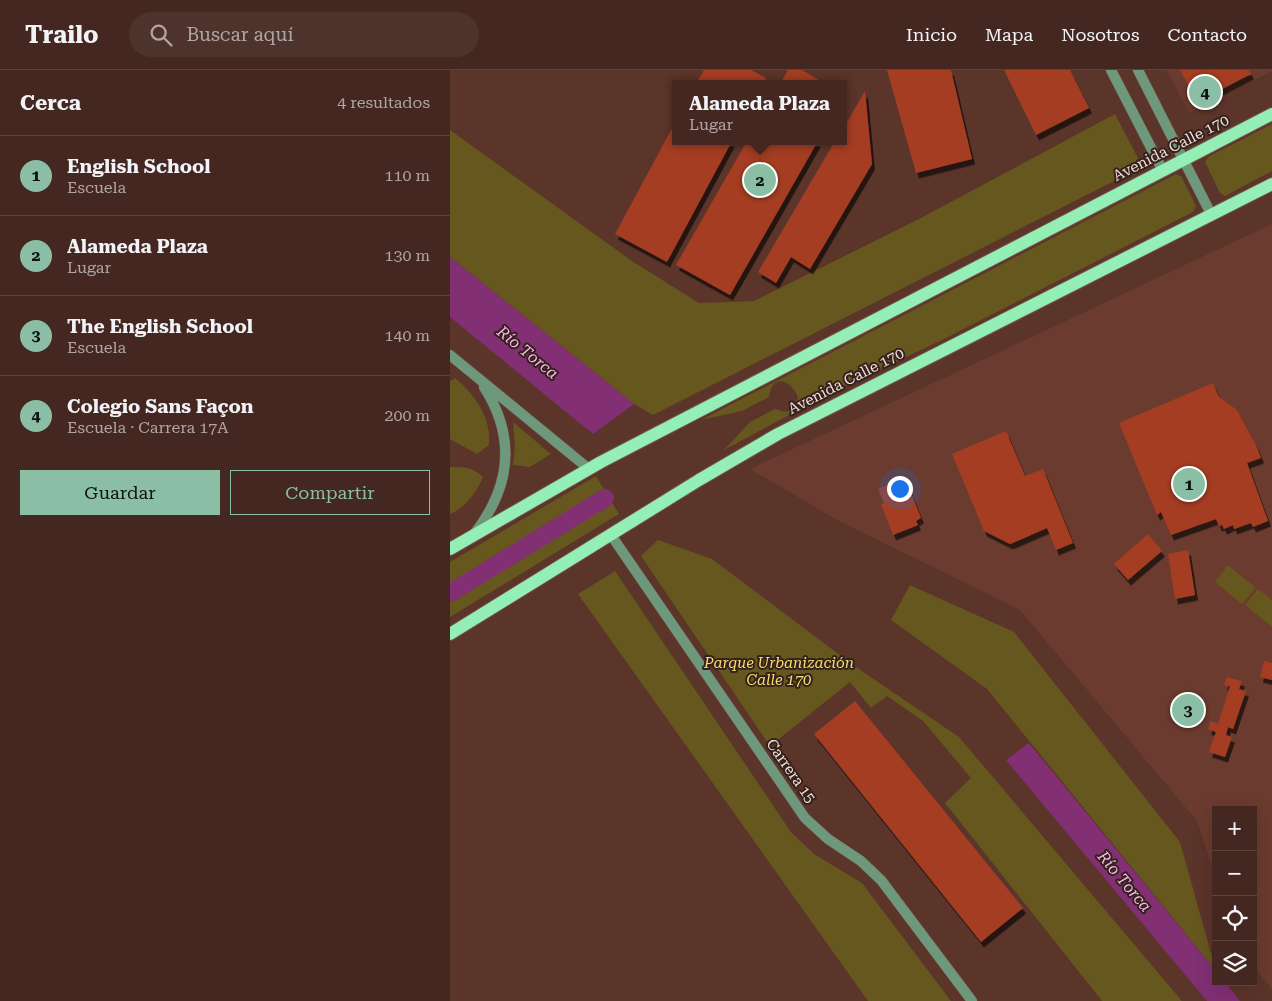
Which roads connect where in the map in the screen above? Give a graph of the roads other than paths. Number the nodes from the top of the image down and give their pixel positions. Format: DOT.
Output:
graph roads {
  1 [pos="1111,70"];
  2 [pos="1138,70"];
  3 [pos="1272,114"];
  4 [pos="1184,160"];
  5 [pos="1163,171"];
  6 [pos="1272,184"];
  7 [pos="1211,214"];
  8 [pos="450,355"];
  9 [pos="474,374"];
  10 [pos="589,469"];
  11 [pos="611,535"];
  12 [pos="472,536"];
  13 [pos="450,549"];
  14 [pos="450,634"];
  15 [pos="972,1001"];
  1 -- 5 [label="street"];
  2 -- 4 [label="street"];
  3 -- 4 [label="main road, Avenida Calle 170"];
  4 -- 5 [label="main road, Avenida Calle 170"];
  4 -- 7 [label="street"];
  5 -- 10 [label="main road, Avenida Calle 170"];
  6 -- 7 [label="main road, Avenida Calle 170"];
  7 -- 11 [label="main road, Avenida Calle 170"];
  8 -- 9 [label="street"];
  9 -- 10 [label="street"];
  9 -- 12 [label="street"];
  10 -- 12 [label="main road, Avenida Calle 170"];
  11 -- 14 [label="main road, Avenida Calle 170"];
  11 -- 15 [label="street, Carrera 15"];
  12 -- 13 [label="main road, Avenida Calle 170"];
}
